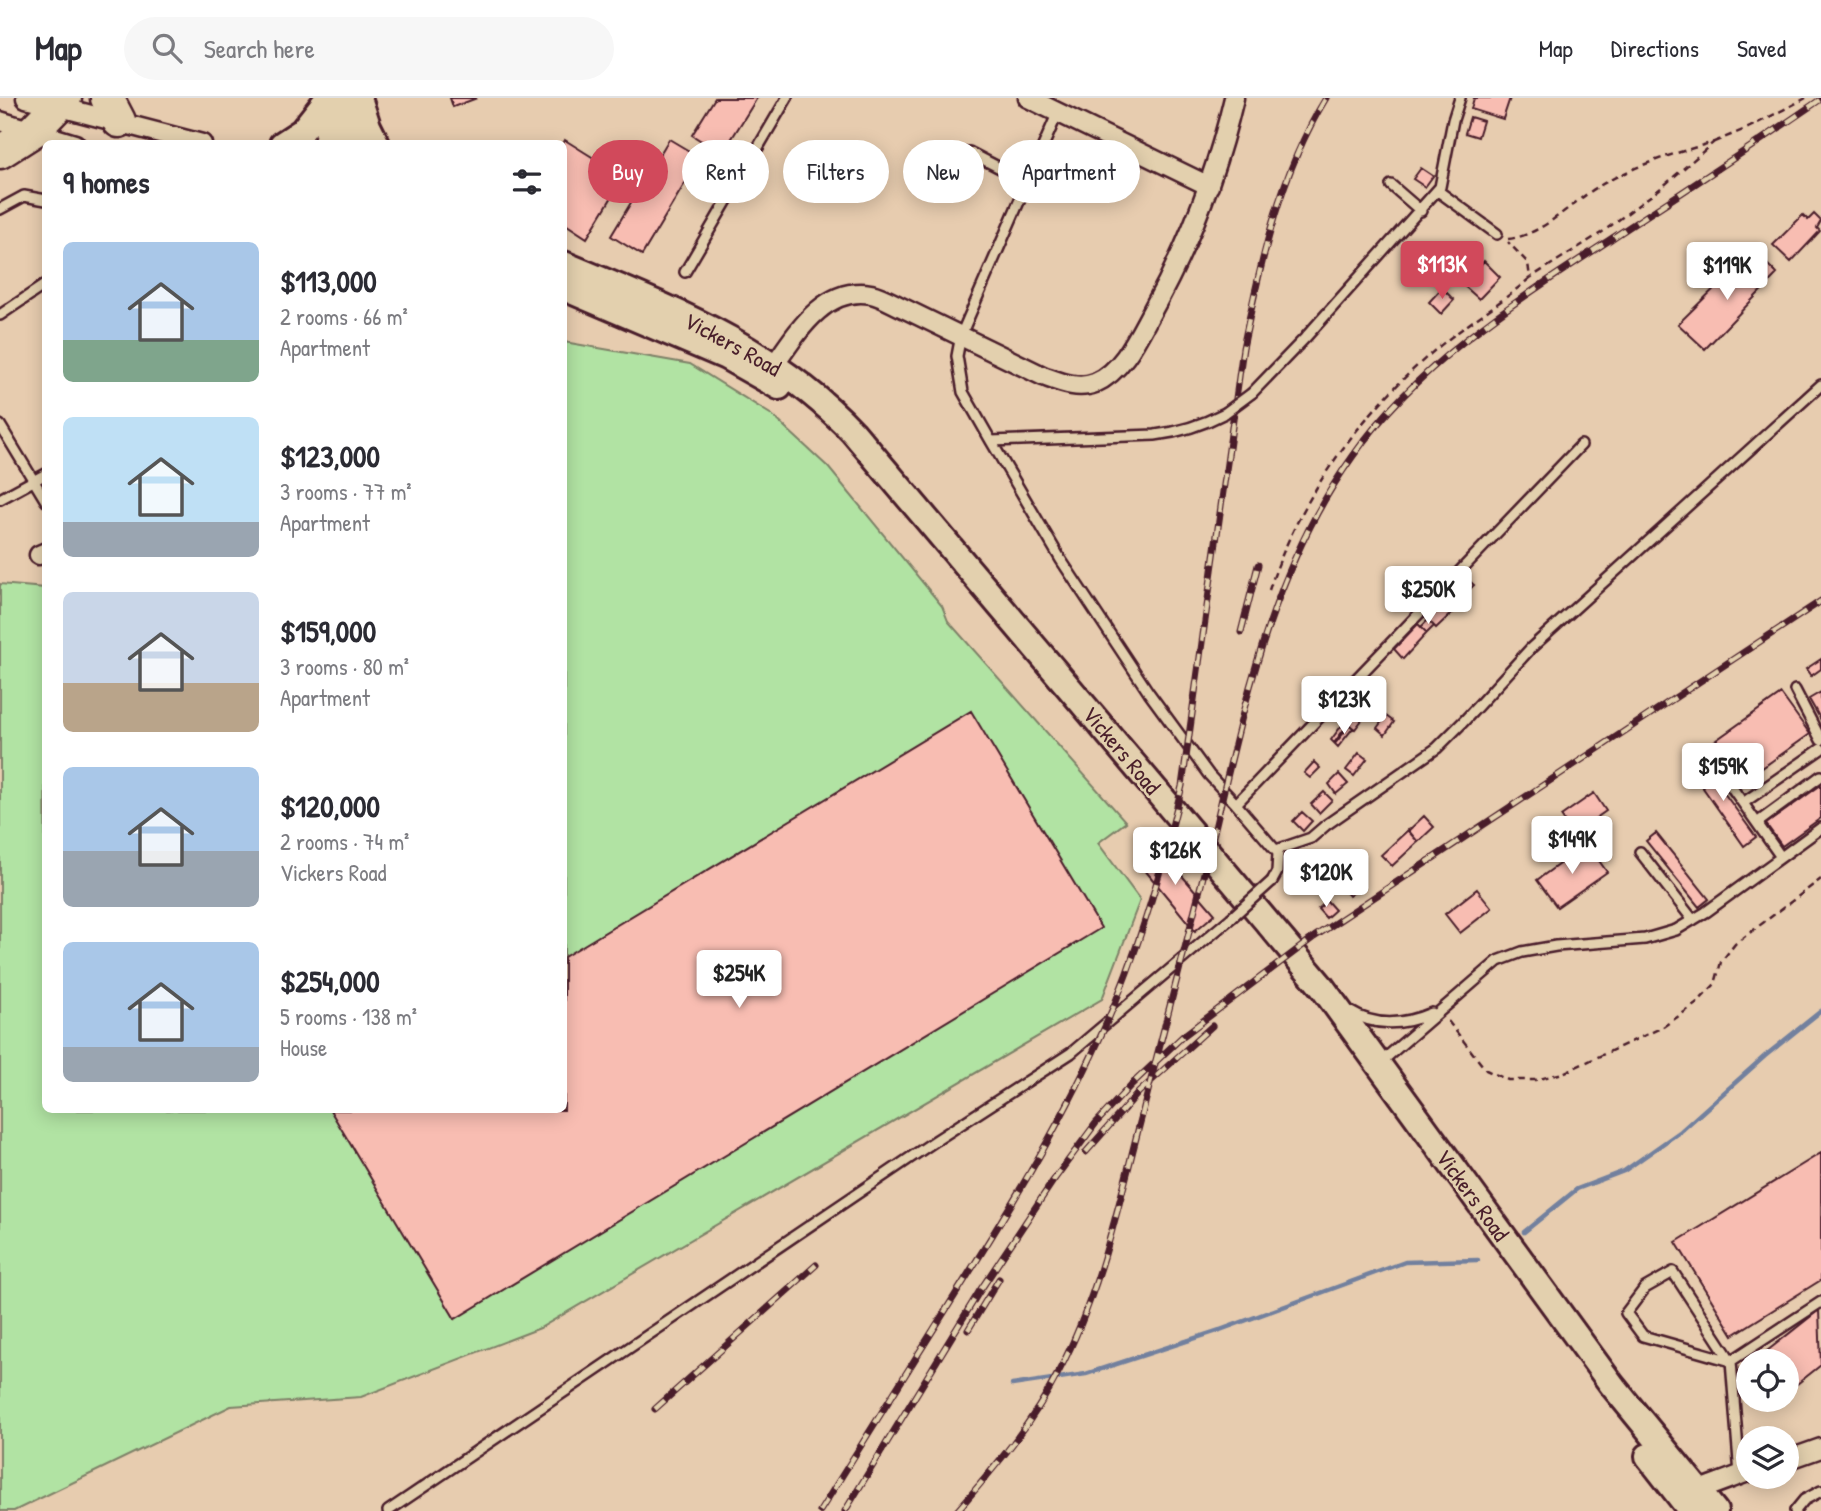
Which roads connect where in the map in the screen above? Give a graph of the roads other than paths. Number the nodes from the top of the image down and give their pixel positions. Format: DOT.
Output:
graph roads {
  1 [pos="26,98"];
  2 [pos="328,98"];
  3 [pos="335,98"];
  4 [pos="358,98"];
  5 [pos="787,98"];
  6 [pos="1028,98"];
  7 [pos="1234,98"];
  8 [pos="1461,98"];
  9 [pos="61,102"];
  10 [pos="113,109"];
  11 [pos="1058,112"];
  12 [pos="0,121"];
  13 [pos="33,131"];
  14 [pos="62,140"];
  15 [pos="192,140"];
  16 [pos="288,140"];
  17 [pos="327,140"];
  18 [pos="349,140"];
  19 [pos="375,140"];
  20 [pos="1046,140"];
  21 [pos="0,152"];
  22 [pos="1391,185"];
  23 [pos="1209,186"];
  24 [pos="1438,191"];
  25 [pos="42,199"];
  26 [pos="1018,203"];
  27 [pos="0,209"];
  28 [pos="1420,211"];
  29 [pos="1496,234"];
  30 [pos="567,265"];
  31 [pos="685,272"];
  32 [pos="42,287"];
  33 [pos="567,289"];
  34 [pos="0,315"];
  35 [pos="961,335"];
  36 [pos="770,371"];
  37 [pos="1821,385"];
  38 [pos="0,425"];
  39 [pos="991,441"];
  40 [pos="1581,445"];
  41 [pos="42,476"];
  42 [pos="33,481"];
  43 [pos="42,495"];
  44 [pos="0,499"];
  45 [pos="1795,690"];
  46 [pos="1821,740"];
  47 [pos="1821,749"];
  48 [pos="1706,751"];
  49 [pos="1821,776"];
  50 [pos="1743,803"];
  51 [pos="1236,804"];
  52 [pos="1757,823"];
  53 [pos="1821,828"];
  54 [pos="1276,850"];
  55 [pos="1640,852"];
  56 [pos="1781,857"];
  57 [pos="1693,920"];
  58 [pos="1332,1000"];
  59 [pos="1440,1010"];
  60 [pos="1377,1069"];
  61 [pos="1821,1302"];
  62 [pos="1731,1361"];
  63 [pos="1739,1426"];
  64 [pos="1821,1448"];
  65 [pos="1799,1456"];
  66 [pos="1736,1477"];
  67 [pos="1821,1492"];
  68 [pos="1690,1501"];
  69 [pos="388,1511"];
  70 [pos="1715,1511"];
  71 [pos="1794,1511"];
  1 -- 9 [label="street"];
  2 -- 16 [label="main road"];
  3 -- 17 [label="main road"];
  4 -- 18 [label="main road"];
  4 -- 19 [label="main road"];
  5 -- 31 [label="lane"];
  6 -- 11 [label="street"];
  7 -- 23 [label="street"];
  8 -- 24 [label="lane"];
  9 -- 10 [label="street"];
  9 -- 13 [label="highway"];
  10 -- 15 [label="street"];
  11 -- 20 [label="lane"];
  11 -- 23 [label="street"];
  12 -- 13 [label="street"];
  13 -- 14 [label="street"];
  13 -- 21 [label="highway"];
  22 -- 28 [label="lane"];
  23 -- 35 [label="street"];
  24 -- 28 [label="lane"];
  24 -- 29 [label="lane"];
  25 -- 27 [label="lane"];
  26 -- 35 [label="lane"];
  28 -- 39 [label="lane, bridge"];
  30 -- 36 [label="main road, Vickers Road"];
  32 -- 34 [label="lane"];
  33 -- 36 [label="main road, Vickers Road"];
  35 -- 36 [label="street"];
  35 -- 39 [label="lane"];
  36 -- 58 [label="main road, Vickers Road"];
  36 -- 60 [label="main road, Vickers Road"];
  37 -- 54 [label="lane"];
  38 -- 42 [label="lane"];
  39 -- 51 [label="lane"];
  40 -- 51 [label="lane"];
  41 -- 42 [label="lane"];
  42 -- 43 [label="lane"];
  42 -- 44 [label="lane"];
  45 -- 46 [label="lane"];
  47 -- 50 [label="lane"];
  48 -- 50 [label="lane"];
  49 -- 52 [label="lane"];
  50 -- 52 [label="lane"];
  51 -- 54 [label="lane"];
  52 -- 56 [label="lane"];
  53 -- 56 [label="lane"];
  54 -- 69 [label="lane, bridge"];
  55 -- 57 [label="lane"];
  56 -- 57 [label="lane"];
  57 -- 59 [label="lane"];
  58 -- 59 [label="lane"];
  58 -- 60 [label="main road, Vickers Road"];
  59 -- 60 [label="lane"];
  60 -- 68 [label="main road, Vickers Road"];
  61 -- 62 [label="lane"];
  62 -- 62 [label="lane"];
  62 -- 63 [label="lane"];
  64 -- 65 [label="street"];
  66 -- 68 [label="street"];
  67 -- 71 [label="lane"];
  68 -- 70 [label="main road, Vickers Road"];
}
